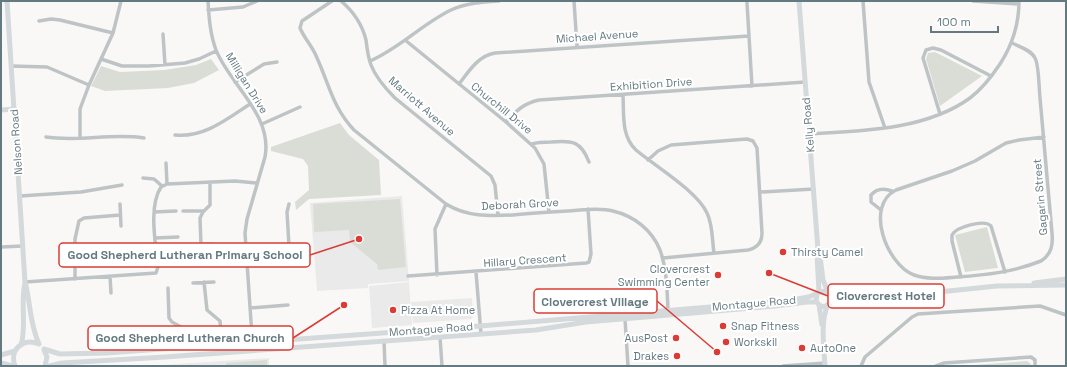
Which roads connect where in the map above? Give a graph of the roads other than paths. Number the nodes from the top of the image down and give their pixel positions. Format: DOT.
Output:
graph roads {
  1 [pos="7,1"];
  2 [pos="121,1"];
  3 [pos="208,1"];
  4 [pos="257,1"];
  5 [pos="332,1"];
  6 [pos="341,1"];
  7 [pos="499,1"];
  8 [pos="574,1"];
  9 [pos="800,1"];
  10 [pos="863,1"];
  11 [pos="973,1"];
  12 [pos="747,3"];
  13 [pos="1019,3"];
  14 [pos="208,10"];
  15 [pos="39,21"];
  16 [pos="113,33"];
  17 [pos="163,34"];
  18 [pos="748,36"];
  19 [pos="405,40"];
  20 [pos="1012,43"];
  21 [pos="577,47"];
  22 [pos="216,51"];
  23 [pos="101,59"];
  24 [pos="370,61"];
  25 [pos="277,62"];
  26 [pos="165,65"];
  27 [pos="11,66"];
  28 [pos="991,76"];
  29 [pos="236,82"];
  30 [pos="805,82"];
  31 [pos="459,84"];
  32 [pos="89,85"];
  33 [pos="752,86"];
  34 [pos="622,95"];
  35 [pos="250,104"];
  36 [pos="300,107"];
  37 [pos="14,109"];
  38 [pos="1,110"];
  39 [pos="940,114"];
  40 [pos="506,122"];
  41 [pos="262,124"];
  42 [pos="884,128"];
  43 [pos="809,134"];
  44 [pos="175,135"];
  45 [pos="46,137"];
  46 [pos="1044,137"];
  47 [pos="80,138"];
  48 [pos="144,138"];
  49 [pos="532,144"];
  50 [pos="648,160"];
  51 [pos="588,162"];
  52 [pos="166,163"];
  53 [pos="143,178"];
  54 [pos="210,182"];
  55 [pos="257,183"];
  56 [pos="167,184"];
  57 [pos="122,185"];
  58 [pos="162,186"];
  59 [pos="814,189"];
  60 [pos="892,191"];
  61 [pos="760,192"];
  62 [pos="20,196"];
  63 [pos="120,204"];
  64 [pos="289,204"];
  65 [pos="446,204"];
  66 [pos="588,209"];
  67 [pos="881,210"];
  68 [pos="176,211"];
  69 [pos="183,211"];
  70 [pos="204,211"];
  71 [pos="154,212"];
  72 [pos="549,212"];
  73 [pos="120,215"];
  74 [pos="498,216"];
  75 [pos="121,226"];
  76 [pos="178,237"];
  77 [pos="155,238"];
  78 [pos="213,244"];
  79 [pos="190,245"];
  80 [pos="201,245"];
  81 [pos="23,246"];
  82 [pos="1,247"];
  83 [pos="818,250"];
  84 [pos="714,253"];
  85 [pos="246,256"];
  86 [pos="662,258"];
  87 [pos="182,264"];
  88 [pos="158,265"];
  89 [pos="476,272"];
  90 [pos="1005,272"];
  91 [pos="438,275"];
  92 [pos="110,276"];
  93 [pos="408,276"];
  94 [pos="961,277"];
  95 [pos="75,278"];
  96 [pos="1066,279"];
  97 [pos="25,282"];
  98 [pos="204,282"];
  99 [pos="214,282"];
  100 [pos="193,283"];
  101 [pos="1017,285"];
  102 [pos="1066,285"];
  103 [pos="168,288"];
  104 [pos="111,293"];
  105 [pos="818,293"];
  106 [pos="830,294"];
  107 [pos="872,296"];
  108 [pos="818,304"];
  109 [pos="830,304"];
  110 [pos="288,305"];
  111 [pos="250,308"];
  112 [pos="668,313"];
  113 [pos="1066,315"];
  114 [pos="625,316"];
  115 [pos="480,326"];
  116 [pos="823,329"];
  117 [pos="383,333"];
  118 [pos="481,334"];
  119 [pos="440,337"];
  120 [pos="384,341"];
  121 [pos="253,342"];
  122 [pos="39,344"];
  123 [pos="21,345"];
  124 [pos="222,345"];
  125 [pos="185,348"];
  126 [pos="44,349"];
  127 [pos="15,351"];
  128 [pos="253,351"];
  129 [pos="1,355"];
  130 [pos="1,363"];
  131 [pos="825,365"];
  132 [pos="14,366"];
  133 [pos="45,366"];
  134 [pos="49,366"];
  135 [pos="385,366"];
  136 [pos="442,366"];
  137 [pos="628,366"];
  138 [pos="783,366"];
  139 [pos="861,366"];
  140 [pos="936,366"];
  141 [pos="1035,366"];
  1 -- 27 [label="main road, Nelson Road"];
  2 -- 16 [label="street"];
  3 -- 14 [label="street"];
  4 -- 14 [label="street"];
  5 -- 65 [label="street, Deborah Grove"];
  6 -- 24 [label="street, Marriott Avenue"];
  7 -- 19 [label="street"];
  8 -- 21 [label="street"];
  9 -- 30 [label="main road, Kelly Road"];
  10 -- 42 [label="street"];
  11 -- 13 [label="street"];
  12 -- 18 [label="street"];
  13 -- 20 [label="street"];
  14 -- 22 [label="street"];
  15 -- 16 [label="street"];
  16 -- 23 [label="street"];
  17 -- 26 [label="street"];
  18 -- 21 [label="street, Michael Avenue"];
  18 -- 33 [label="street"];
  19 -- 24 [label="street"];
  19 -- 31 [label="street, Churchill Drive"];
  20 -- 28 [label="street"];
  20 -- 46 [label="street, Gagarin Street"];
  21 -- 31 [label="street, Michael Avenue"];
  22 -- 26 [label="street, Milligan Drive"];
  22 -- 29 [label="street, Milligan Drive"];
  23 -- 26 [label="street, Milligan Drive"];
  23 -- 32 [label="street"];
  24 -- 74 [label="street, Marriott Avenue"];
  25 -- 29 [label="street"];
  27 -- 32 [label="street"];
  27 -- 37 [label="main road, Nelson Road"];
  28 -- 39 [label="street"];
  28 -- 39 [label="street"];
  29 -- 35 [label="street, Milligan Drive"];
  30 -- 33 [label="street, Exhibition Drive"];
  30 -- 43 [label="main road, Kelly Road"];
  31 -- 40 [label="street, Churchill Drive"];
  32 -- 47 [label="street"];
  33 -- 34 [label="street, Exhibition Drive"];
  34 -- 40 [label="street, Exhibition Drive"];
  34 -- 50 [label="street"];
  35 -- 41 [label="street, Milligan Drive"];
  35 -- 44 [label="street"];
  36 -- 41 [label="street"];
  37 -- 38 [label="main road"];
  37 -- 62 [label="main road, Nelson Road"];
  39 -- 42 [label="street"];
  40 -- 49 [label="street, Churchill Drive"];
  41 -- 55 [label="street, Milligan Drive"];
  42 -- 43 [label="street"];
  43 -- 59 [label="main road, Kelly Road"];
  45 -- 47 [label="street"];
  46 -- 60 [label="street"];
  46 -- 90 [label="street, Gagarin Street"];
  47 -- 48 [label="street"];
  49 -- 51 [label="street"];
  49 -- 72 [label="street, Churchill Drive"];
  50 -- 61 [label="street"];
  50 -- 84 [label="street"];
  52 -- 56 [label="street"];
  53 -- 58 [label="street"];
  54 -- 55 [label="street"];
  54 -- 56 [label="street"];
  54 -- 70 [label="street"];
  55 -- 85 [label="street, Milligan Drive"];
  56 -- 58 [label="street"];
  57 -- 62 [label="street"];
  58 -- 71 [label="street"];
  59 -- 61 [label="street"];
  59 -- 83 [label="main road, Kelly Road"];
  60 -- 67 [label="street"];
  60 -- 67 [label="street"];
  61 -- 84 [label="street"];
  62 -- 81 [label="main road, Nelson Road"];
  63 -- 73 [label="street"];
  64 -- 85 [label="street"];
  65 -- 74 [label="street, Deborah Grove"];
  65 -- 91 [label="street"];
  66 -- 72 [label="street, Deborah Grove"];
  66 -- 86 [label="street, Deborah Grove"];
  66 -- 89 [label="street, Hillary Crescent"];
  67 -- 94 [label="street, Gagarin Street"];
  68 -- 71 [label="street"];
  69 -- 70 [label="street"];
  70 -- 80 [label="street"];
  71 -- 77 [label="street"];
  72 -- 74 [label="street, Deborah Grove"];
  73 -- 75 [label="street"];
  73 -- 95 [label="street"];
  76 -- 77 [label="street"];
  77 -- 88 [label="street"];
  78 -- 80 [label="street"];
  79 -- 80 [label="street"];
  81 -- 82 [label="street"];
  81 -- 97 [label="main road, Nelson Road"];
  83 -- 105 [label="main road, Kelly Road"];
  83 -- 106 [label="main road, Kelly Road"];
  84 -- 86 [label="street"];
  85 -- 111 [label="street, Milligan Drive"];
  86 -- 112 [label="street, Deborah Grove"];
  87 -- 88 [label="street"];
  88 -- 92 [label="street"];
  89 -- 91 [label="street, Hillary Crescent"];
  89 -- 115 [label="street"];
  90 -- 94 [label="street, Gagarin Street"];
  90 -- 94 [label="street"];
  91 -- 93 [label="street, Hillary Crescent"];
  92 -- 95 [label="street"];
  92 -- 104 [label="street"];
  95 -- 97 [label="street"];
  96 -- 101 [label="main road"];
  97 -- 122 [label="main road, Nelson Road"];
  97 -- 123 [label="main road, Nelson Road"];
  98 -- 99 [label="street"];
  98 -- 100 [label="street"];
  98 -- 124 [label="street"];
  101 -- 102 [label="main road"];
  101 -- 107 [label="main road"];
  103 -- 125 [label="street"];
  105 -- 106 [label="main road"];
  105 -- 108 [label="main road"];
  105 -- 112 [label="main road, Montague Road"];
  106 -- 107 [label="main road"];
  106 -- 109 [label="main road"];
  107 -- 109 [label="main road"];
  108 -- 109 [label="main road"];
  108 -- 112 [label="main road, Montague Road"];
  108 -- 116 [label="main road"];
  109 -- 116 [label="main road"];
  110 -- 111 [label="street"];
  111 -- 121 [label="street, Milligan Drive"];
  112 -- 114 [label="main road, Montague Road"];
  113 -- 139 [label="street"];
  114 -- 115 [label="main road, Montague Road"];
  114 -- 118 [label="main road, Montague Road"];
  114 -- 137 [label="street"];
  115 -- 117 [label="main road, Montague Road"];
  115 -- 118 [label="street"];
  116 -- 131 [label="main road"];
  117 -- 120 [label="main road"];
  117 -- 121 [label="main road, Montague Road"];
  118 -- 119 [label="main road, Montague Road"];
  119 -- 120 [label="main road, Montague Road"];
  119 -- 136 [label="street"];
  120 -- 128 [label="main road, Montague Road"];
  120 -- 135 [label="street"];
  121 -- 124 [label="main road, Montague Road"];
  121 -- 128 [label="street, Milligan Drive"];
  122 -- 123 [label="main road"];
  122 -- 126 [label="main road"];
  123 -- 127 [label="main road"];
  124 -- 125 [label="main road, Montague Road"];
  125 -- 126 [label="main road, Montague Road"];
  126 -- 133 [label="main road"];
  127 -- 129 [label="main road"];
  127 -- 132 [label="main road"];
  128 -- 134 [label="main road, Montague Road"];
  130 -- 132 [label="main road"];
  131 -- 138 [label="street"];
  140 -- 141 [label="street"];
}
